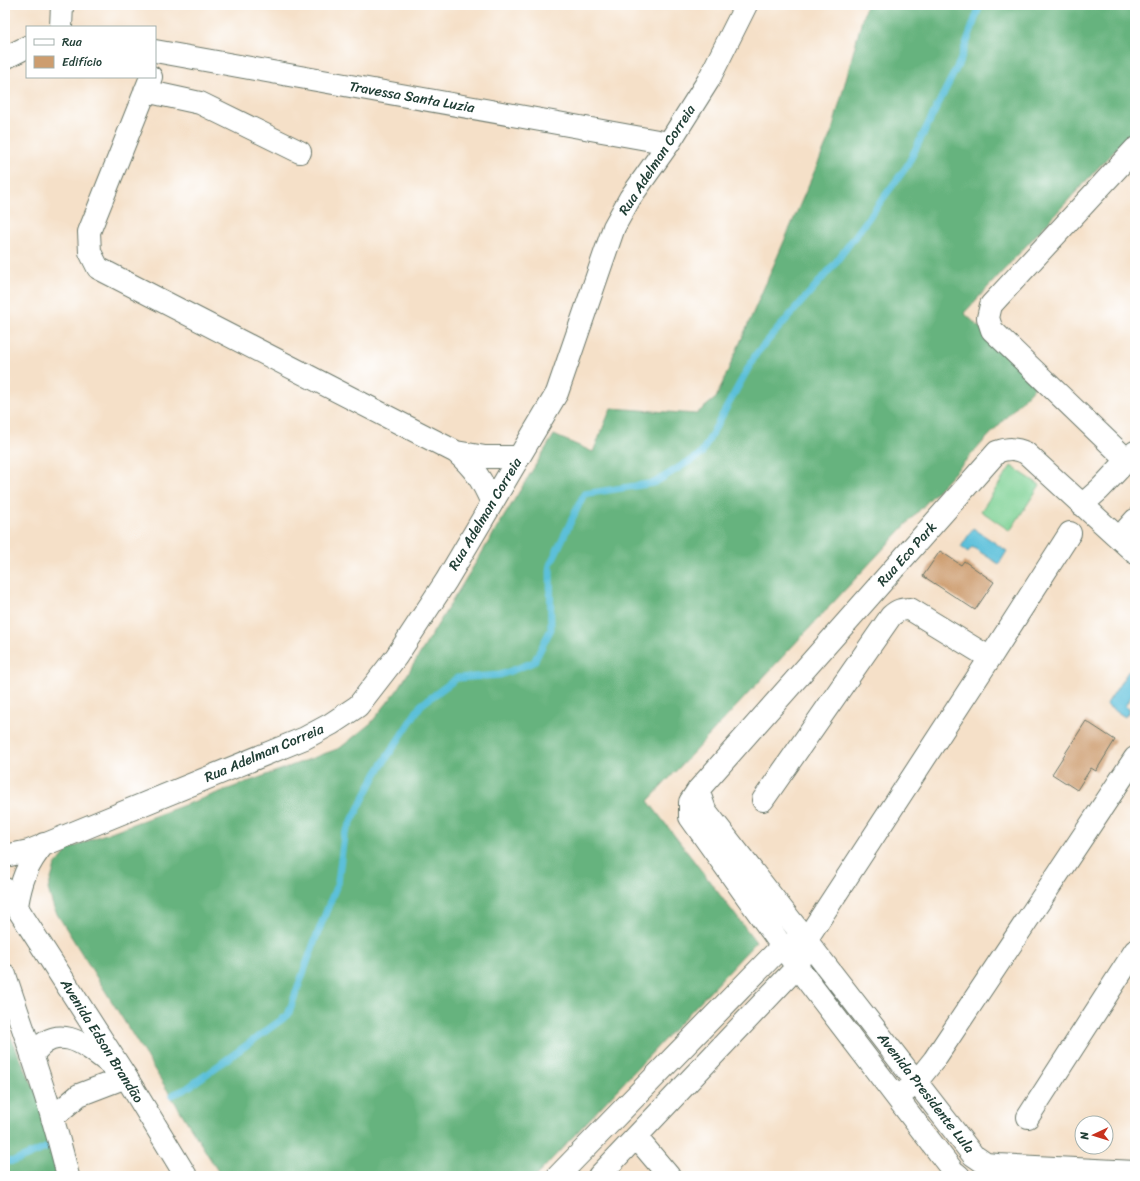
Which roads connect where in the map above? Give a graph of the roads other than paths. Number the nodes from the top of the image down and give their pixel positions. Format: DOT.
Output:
graph roads {
  1 [pos="62,5"];
  2 [pos="746,5"];
  3 [pos="61,26"];
  4 [pos="26,48"];
  5 [pos="157,56"];
  6 [pos="5,58"];
  7 [pos="148,84"];
  8 [pos="668,143"];
  9 [pos="1135,149"];
  10 [pos="300,152"];
  11 [pos="456,452"];
  12 [pos="1131,456"];
  13 [pos="519,457"];
  14 [pos="492,503"];
  15 [pos="1082,505"];
  16 [pos="1135,520"];
  17 [pos="1070,533"];
  18 [pos="1119,538"];
  19 [pos="1135,554"];
  20 [pos="990,658"];
  21 [pos="1135,758"];
  22 [pos="698,790"];
  23 [pos="763,800"];
  24 [pos="44,844"];
  25 [pos="5,856"];
  26 [pos="5,889"];
  27 [pos="17,906"];
  28 [pos="806,940"];
  29 [pos="782,946"];
  30 [pos="1135,951"];
  31 [pos="797,967"];
  32 [pos="5,975"];
  33 [pos="32,1056"];
  34 [pos="126,1077"];
  35 [pos="917,1081"];
  36 [pos="898,1099"];
  37 [pos="1028,1117"];
  38 [pos="52,1118"];
  39 [pos="636,1137"];
  40 [pos="1135,1172"];
  41 [pos="68,1176"];
  42 [pos="186,1176"];
  43 [pos="558,1176"];
  44 [pos="599,1176"];
  45 [pos="669,1176"];
  46 [pos="959,1176"];
  1 -- 3 [label="street"];
  2 -- 8 [label="street, Rua Adelman Correia"];
  4 -- 6 [label="street"];
  5 -- 8 [label="street, Travessa Santa Luzia"];
  7 -- 10 [label="street"];
  7 -- 11 [label="street"];
  8 -- 13 [label="street, Rua Adelman Correia"];
  9 -- 12 [label="street"];
  11 -- 13 [label="street"];
  11 -- 14 [label="street"];
  12 -- 15 [label="street"];
  13 -- 14 [label="street, Rua Adelman Correia"];
  14 -- 24 [label="street, Rua Adelman Correia"];
  15 -- 18 [label="street, Rua Eco Park"];
  15 -- 22 [label="street, Rua Eco Park"];
  16 -- 18 [label="street"];
  17 -- 20 [label="street"];
  18 -- 19 [label="street, Rua Eco Park"];
  20 -- 23 [label="street"];
  20 -- 28 [label="street"];
  21 -- 35 [label="street"];
  22 -- 28 [label="street, Avenida Presidente Lula"];
  22 -- 29 [label="street, Avenida Presidente Lula"];
  24 -- 25 [label="street, Rua Adelman Correia"];
  24 -- 27 [label="street, Rua Adelman Correia"];
  26 -- 27 [label="street, Avenida Edson Brandão"];
  27 -- 34 [label="street, Avenida Edson Brandão"];
  28 -- 29 [label="street"];
  28 -- 31 [label="street"];
  28 -- 35 [label="street, Avenida Presidente Lula"];
  29 -- 31 [label="street, Avenida Presidente Lula"];
  29 -- 43 [label="street"];
  30 -- 37 [label="street"];
  31 -- 36 [label="street, Avenida Presidente Lula"];
  31 -- 39 [label="street"];
  32 -- 33 [label="street"];
  33 -- 34 [label="street"];
  33 -- 38 [label="street"];
  34 -- 38 [label="street"];
  34 -- 42 [label="street, Avenida Edson Brandão"];
  35 -- 36 [label="street"];
  35 -- 40 [label="street, Avenida Presidente Lula"];
  36 -- 46 [label="street, Avenida Presidente Lula"];
  38 -- 41 [label="street"];
  39 -- 44 [label="street"];
  39 -- 45 [label="street"];
}
